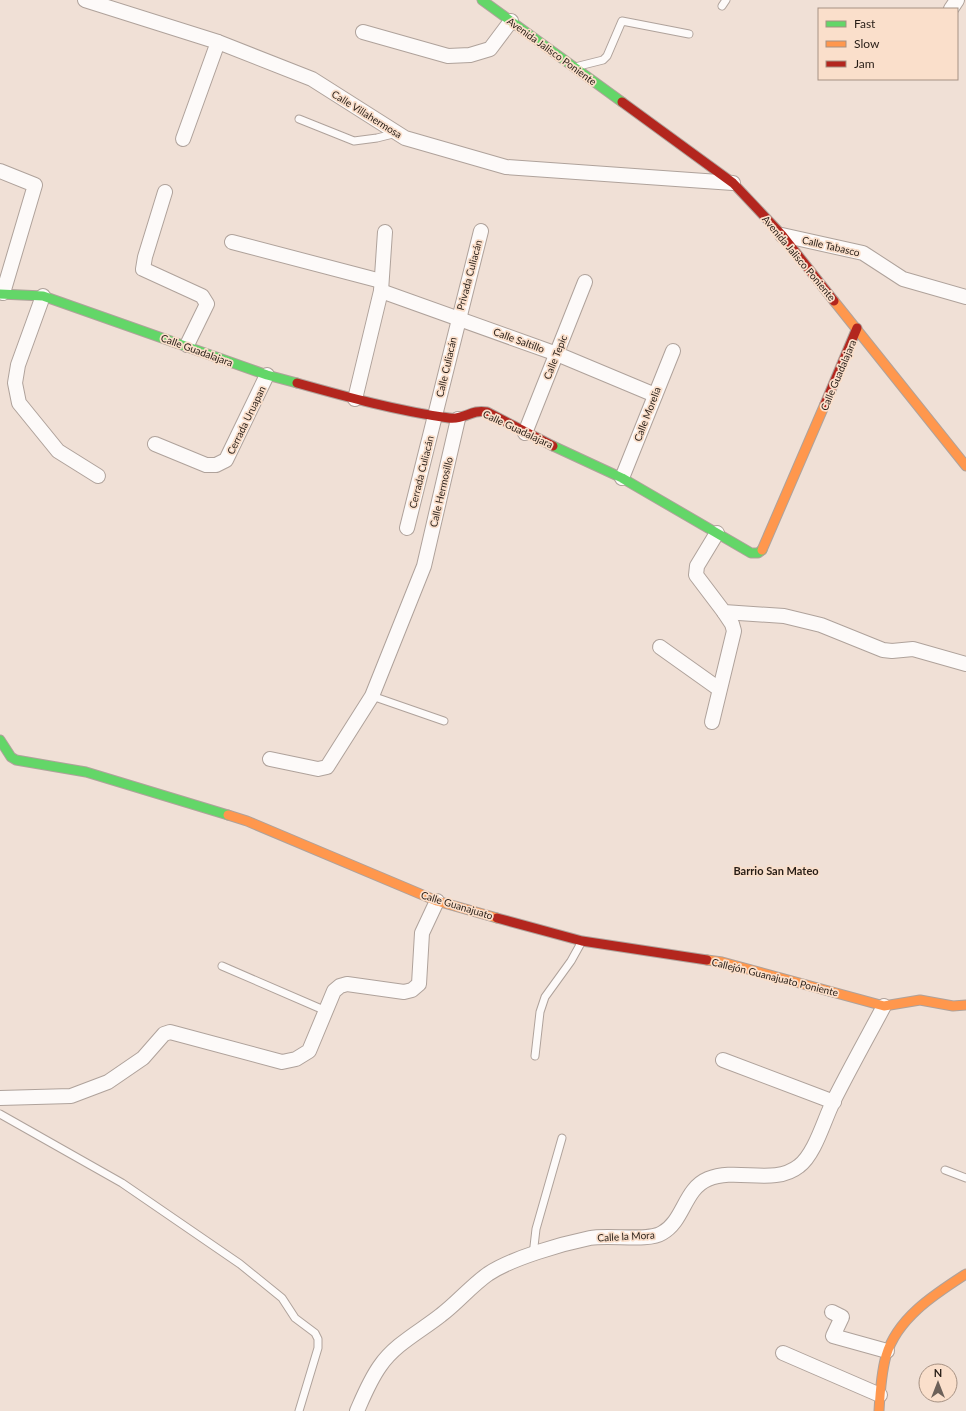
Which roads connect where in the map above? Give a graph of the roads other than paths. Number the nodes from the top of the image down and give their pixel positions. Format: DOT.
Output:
graph roads {
  1 [pos="84,0"];
  2 [pos="482,0"];
  3 [pos="102,2"];
  4 [pos="511,21"];
  5 [pos="363,32"];
  6 [pos="689,34"];
  7 [pos="218,42"];
  8 [pos="575,67"];
  9 [pos="300,119"];
  10 [pos="397,133"];
  11 [pos="183,139"];
  12 [pos="0,171"];
  13 [pos="733,183"];
  14 [pos="165,192"];
  15 [pos="481,231"];
  16 [pos="385,232"];
  17 [pos="782,235"];
  18 [pos="232,242"];
  19 [pos="585,282"];
  20 [pos="381,286"];
  21 [pos="1,294"];
  22 [pos="43,296"];
  23 [pos="966,297"];
  24 [pos="458,318"];
  25 [pos="857,328"];
  26 [pos="187,345"];
  27 [pos="673,351"];
  28 [pos="557,354"];
  29 [pos="268,375"];
  30 [pos="655,395"];
  31 [pos="355,399"];
  32 [pos="434,416"];
  33 [pos="458,419"];
  34 [pos="525,433"];
  35 [pos="155,444"];
  36 [pos="966,466"];
  37 [pos="98,476"];
  38 [pos="622,478"];
  39 [pos="407,528"];
  40 [pos="717,533"];
  41 [pos="724,612"];
  42 [pos="660,647"];
  43 [pos="966,664"];
  44 [pos="719,689"];
  45 [pos="372,696"];
  46 [pos="444,721"];
  47 [pos="712,722"];
  48 [pos="0,740"];
  49 [pos="270,759"];
  50 [pos="437,901"];
  51 [pos="582,941"];
  52 [pos="222,966"];
  53 [pos="966,1005"];
  54 [pos="884,1006"];
  55 [pos="326,1012"];
  56 [pos="536,1056"];
  57 [pos="723,1060"];
  58 [pos="0,1098"];
  59 [pos="834,1102"];
  60 [pos="0,1114"];
  61 [pos="562,1138"];
  62 [pos="945,1170"];
  63 [pos="966,1178"];
  64 [pos="533,1255"];
  65 [pos="966,1274"];
  66 [pos="832,1312"];
  67 [pos="887,1351"];
  68 [pos="782,1353"];
  69 [pos="880,1395"];
  70 [pos="299,1411"];
  71 [pos="357,1411"];
  72 [pos="879,1411"];
  1 -- 3 [label="street, Calle Villahermosa"];
  2 -- 4 [label="street, Avenida Jalisco Poniente"];
  3 -- 7 [label="street, Calle Villahermosa"];
  4 -- 5 [label="street"];
  4 -- 8 [label="street, Avenida Jalisco Poniente"];
  6 -- 8 [label="lane"];
  7 -- 10 [label="street, Calle Villahermosa"];
  7 -- 11 [label="street"];
  8 -- 13 [label="street, Avenida Jalisco Poniente"];
  9 -- 10 [label="lane"];
  10 -- 13 [label="street, Calle Villahermosa"];
  12 -- 21 [label="street"];
  13 -- 17 [label="street, Avenida Jalisco Poniente"];
  14 -- 26 [label="street"];
  15 -- 24 [label="street, Privada Culiacán"];
  16 -- 20 [label="street"];
  17 -- 23 [label="street, Calle Tabasco"];
  17 -- 25 [label="street, Avenida Jalisco Poniente"];
  18 -- 20 [label="street, Calle Saltillo"];
  19 -- 28 [label="street, Calle Tepic"];
  20 -- 24 [label="street, Calle Saltillo"];
  20 -- 31 [label="street"];
  21 -- 22 [label="street, Calle Guadalajara"];
  22 -- 26 [label="street, Calle Guadalajara"];
  22 -- 37 [label="street"];
  24 -- 28 [label="street, Calle Saltillo"];
  24 -- 32 [label="street, Calle Culiacán"];
  25 -- 36 [label="street, Avenida Jalisco Poniente"];
  25 -- 40 [label="street, Calle Guadalajara"];
  26 -- 29 [label="street, Calle Guadalajara"];
  27 -- 30 [label="street, Calle Morelia"];
  28 -- 30 [label="street, Calle Saltillo"];
  28 -- 34 [label="street, Calle Tepic"];
  29 -- 31 [label="street, Calle Guadalajara"];
  29 -- 35 [label="street, Cerrada Uruapan"];
  30 -- 38 [label="street, Calle Morelia"];
  31 -- 32 [label="street, Calle Guadalajara"];
  32 -- 33 [label="street, Calle Guadalajara"];
  32 -- 39 [label="street, Cerrada Culiacán"];
  33 -- 34 [label="street, Calle Guadalajara"];
  33 -- 45 [label="street, Calle Hermosillo"];
  34 -- 38 [label="street, Calle Guadalajara"];
  38 -- 40 [label="street, Calle Guadalajara"];
  40 -- 41 [label="street"];
  41 -- 43 [label="street"];
  41 -- 44 [label="street"];
  42 -- 44 [label="street"];
  44 -- 47 [label="street"];
  45 -- 46 [label="lane"];
  45 -- 49 [label="street, Calle Hermosillo"];
  48 -- 50 [label="street, Calle Guanajuato"];
  50 -- 51 [label="street, Calle Guanajuato"];
  50 -- 55 [label="street"];
  51 -- 54 [label="street, Callejón Guanajuato Poniente"];
  51 -- 56 [label="lane"];
  52 -- 55 [label="lane"];
  53 -- 54 [label="street, Callejón Guanajuato Poniente"];
  54 -- 59 [label="street, Calle la Mora"];
  55 -- 58 [label="street"];
  57 -- 59 [label="street"];
  59 -- 64 [label="street, Calle la Mora"];
  60 -- 70 [label="lane"];
  61 -- 64 [label="lane"];
  62 -- 63 [label="lane"];
  64 -- 71 [label="street, Calle la Mora"];
  65 -- 67 [label="street"];
  66 -- 67 [label="street"];
  67 -- 69 [label="street"];
  68 -- 69 [label="street"];
  69 -- 72 [label="street"];
}
